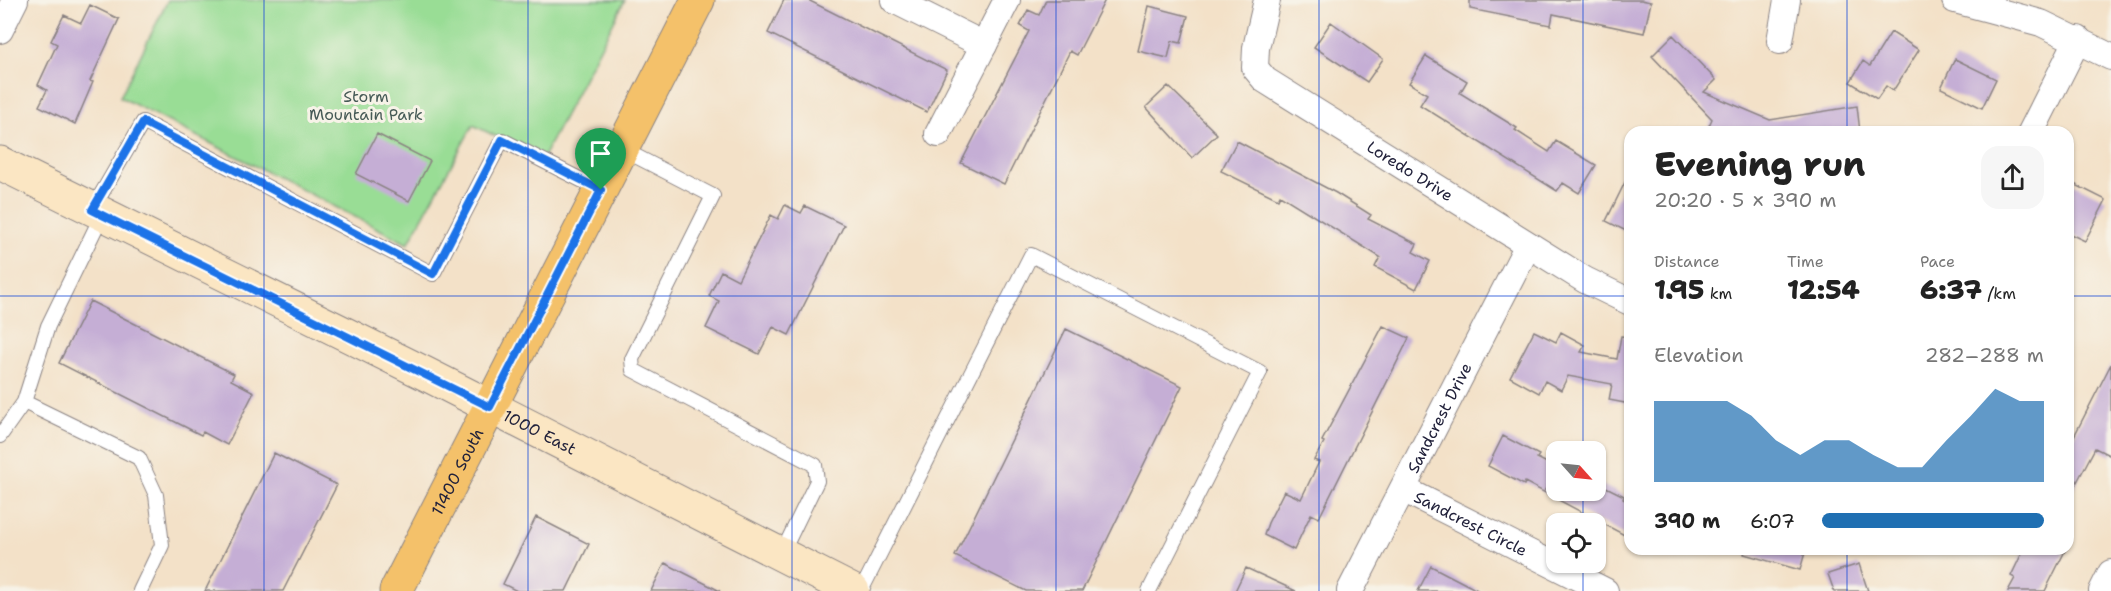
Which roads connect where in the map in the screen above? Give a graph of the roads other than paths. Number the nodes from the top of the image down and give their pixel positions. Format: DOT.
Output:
graph roads {
  1 [pos="15,0"];
  2 [pos="698,0"];
  3 [pos="894,0"];
  4 [pos="1007,0"];
  5 [pos="1267,0"];
  6 [pos="1787,0"];
  7 [pos="1955,0"];
  8 [pos="0,30"];
  9 [pos="2078,39"];
  10 [pos="1780,41"];
  11 [pos="984,45"];
  12 [pos="2111,57"];
  13 [pos="2034,126"];
  14 [pos="938,134"];
  15 [pos="622,149"];
  16 [pos="0,163"];
  17 [pos="601,190"];
  18 [pos="97,213"];
  19 [pos="1528,245"];
  20 [pos="1624,299"];
  21 [pos="24,402"];
  22 [pos="490,407"];
  23 [pos="0,436"];
  24 [pos="1403,489"];
  25 [pos="781,555"];
  26 [pos="2111,573"];
  27 [pos="140,591"];
  28 [pos="396,591"];
  29 [pos="853,591"];
  30 [pos="861,591"];
  31 [pos="1149,591"];
  32 [pos="1350,591"];
  33 [pos="1605,591"];
  34 [pos="2102,591"];
  1 -- 8 [label="street"];
  2 -- 15 [label="main road, 11400 South"];
  3 -- 11 [label="street"];
  4 -- 11 [label="street"];
  5 -- 19 [label="street, Loredo Drive"];
  6 -- 10 [label="street"];
  7 -- 9 [label="street"];
  9 -- 12 [label="street"];
  9 -- 13 [label="street"];
  11 -- 14 [label="street"];
  15 -- 17 [label="main road, 11400 South"];
  15 -- 25 [label="lane"];
  16 -- 18 [label="street, 1000 East"];
  17 -- 18 [label="lane"];
  17 -- 22 [label="main road, 11400 South"];
  18 -- 21 [label="lane"];
  18 -- 22 [label="street, 1000 East"];
  19 -- 20 [label="street, Loredo Drive"];
  19 -- 24 [label="street, Sandcrest Drive"];
  21 -- 23 [label="lane"];
  21 -- 27 [label="lane"];
  22 -- 25 [label="street, 1000 East"];
  22 -- 28 [label="main road, 11400 South"];
  24 -- 32 [label="street, Sandcrest Drive"];
  24 -- 33 [label="street, Sandcrest Circle"];
  25 -- 29 [label="street, 1000 East"];
  26 -- 34 [label="street"];
  30 -- 31 [label="lane"];
}
